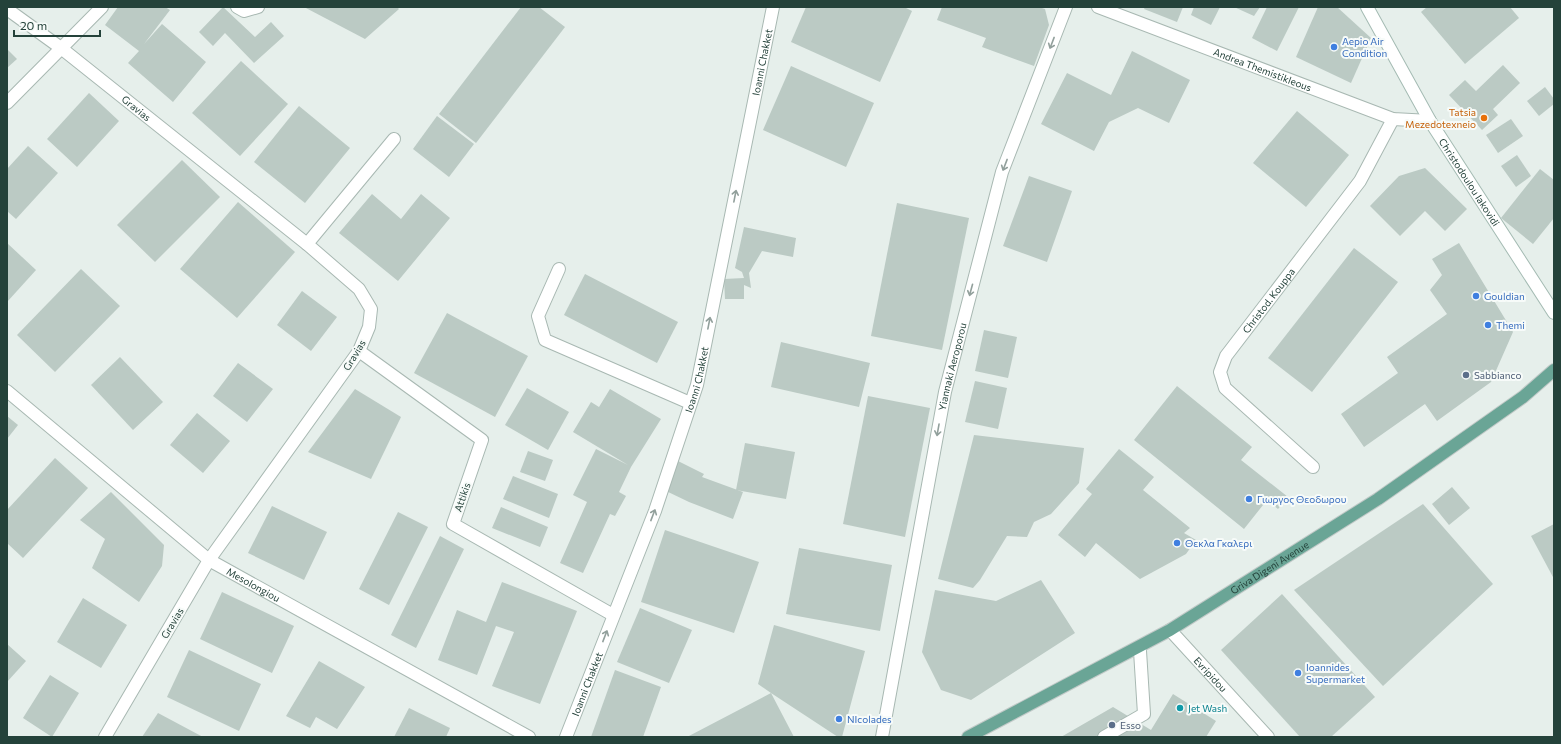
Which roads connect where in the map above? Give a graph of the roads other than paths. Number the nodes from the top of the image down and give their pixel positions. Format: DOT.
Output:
graph roads {
  1 [pos="102,7"];
  2 [pos="237,7"];
  3 [pos="258,7"];
  4 [pos="773,7"];
  5 [pos="1066,7"];
  6 [pos="1098,7"];
  7 [pos="1367,7"];
  8 [pos="7,9"];
  9 [pos="61,48"];
  10 [pos="7,103"];
  11 [pos="1393,119"];
  12 [pos="1430,121"];
  13 [pos="394,139"];
  14 [pos="307,244"];
  15 [pos="559,269"];
  16 [pos="1554,313"];
  17 [pos="359,351"];
  18 [pos="1554,370"];
  19 [pos="7,391"];
  20 [pos="690,403"];
  21 [pos="1312,467"];
  22 [pos="209,560"];
  23 [pos="614,615"];
  24 [pos="1170,630"];
  25 [pos="1140,651"];
  26 [pos="973,736"];
  27 [pos="1266,736"];
  28 [pos="105,737"];
  29 [pos="529,737"];
  30 [pos="566,737"];
  31 [pos="882,737"];
  32 [pos="1104,737"];
  1 -- 9 [label="street"];
  2 -- 3 [label="street"];
  20 -- 4 [label="street, Ioanni Chakket, one-way"];
  5 -- 31 [label="street, Yiannaki Aeroporou, one-way"];
  6 -- 11 [label="street, Andrea Themistikleous"];
  7 -- 12 [label="street, Christodoulou Iakovidi"];
  8 -- 9 [label="street, Gravias"];
  9 -- 10 [label="street"];
  9 -- 14 [label="street, Gravias"];
  11 -- 12 [label="street, Andrea Themistikleous"];
  11 -- 21 [label="street, Christod. Kouppa"];
  12 -- 16 [label="street, Christodoulou Iakovidi"];
  13 -- 14 [label="street"];
  14 -- 17 [label="street, Gravias"];
  15 -- 20 [label="street"];
  17 -- 22 [label="street, Gravias"];
  17 -- 23 [label="street, Attikis"];
  18 -- 24 [label="main road, Griva Digeni Avenue"];
  19 -- 22 [label="street, Mesolongiou"];
  23 -- 20 [label="street, Ioanni Chakket, one-way"];
  22 -- 28 [label="street, Gravias"];
  22 -- 29 [label="street, Mesolongiou"];
  30 -- 23 [label="street, Ioanni Chakket, one-way"];
  24 -- 26 [label="main road, Griva Digeni Avenue"];
  24 -- 27 [label="street, Evripidou"];
  25 -- 32 [label="street"];
}
